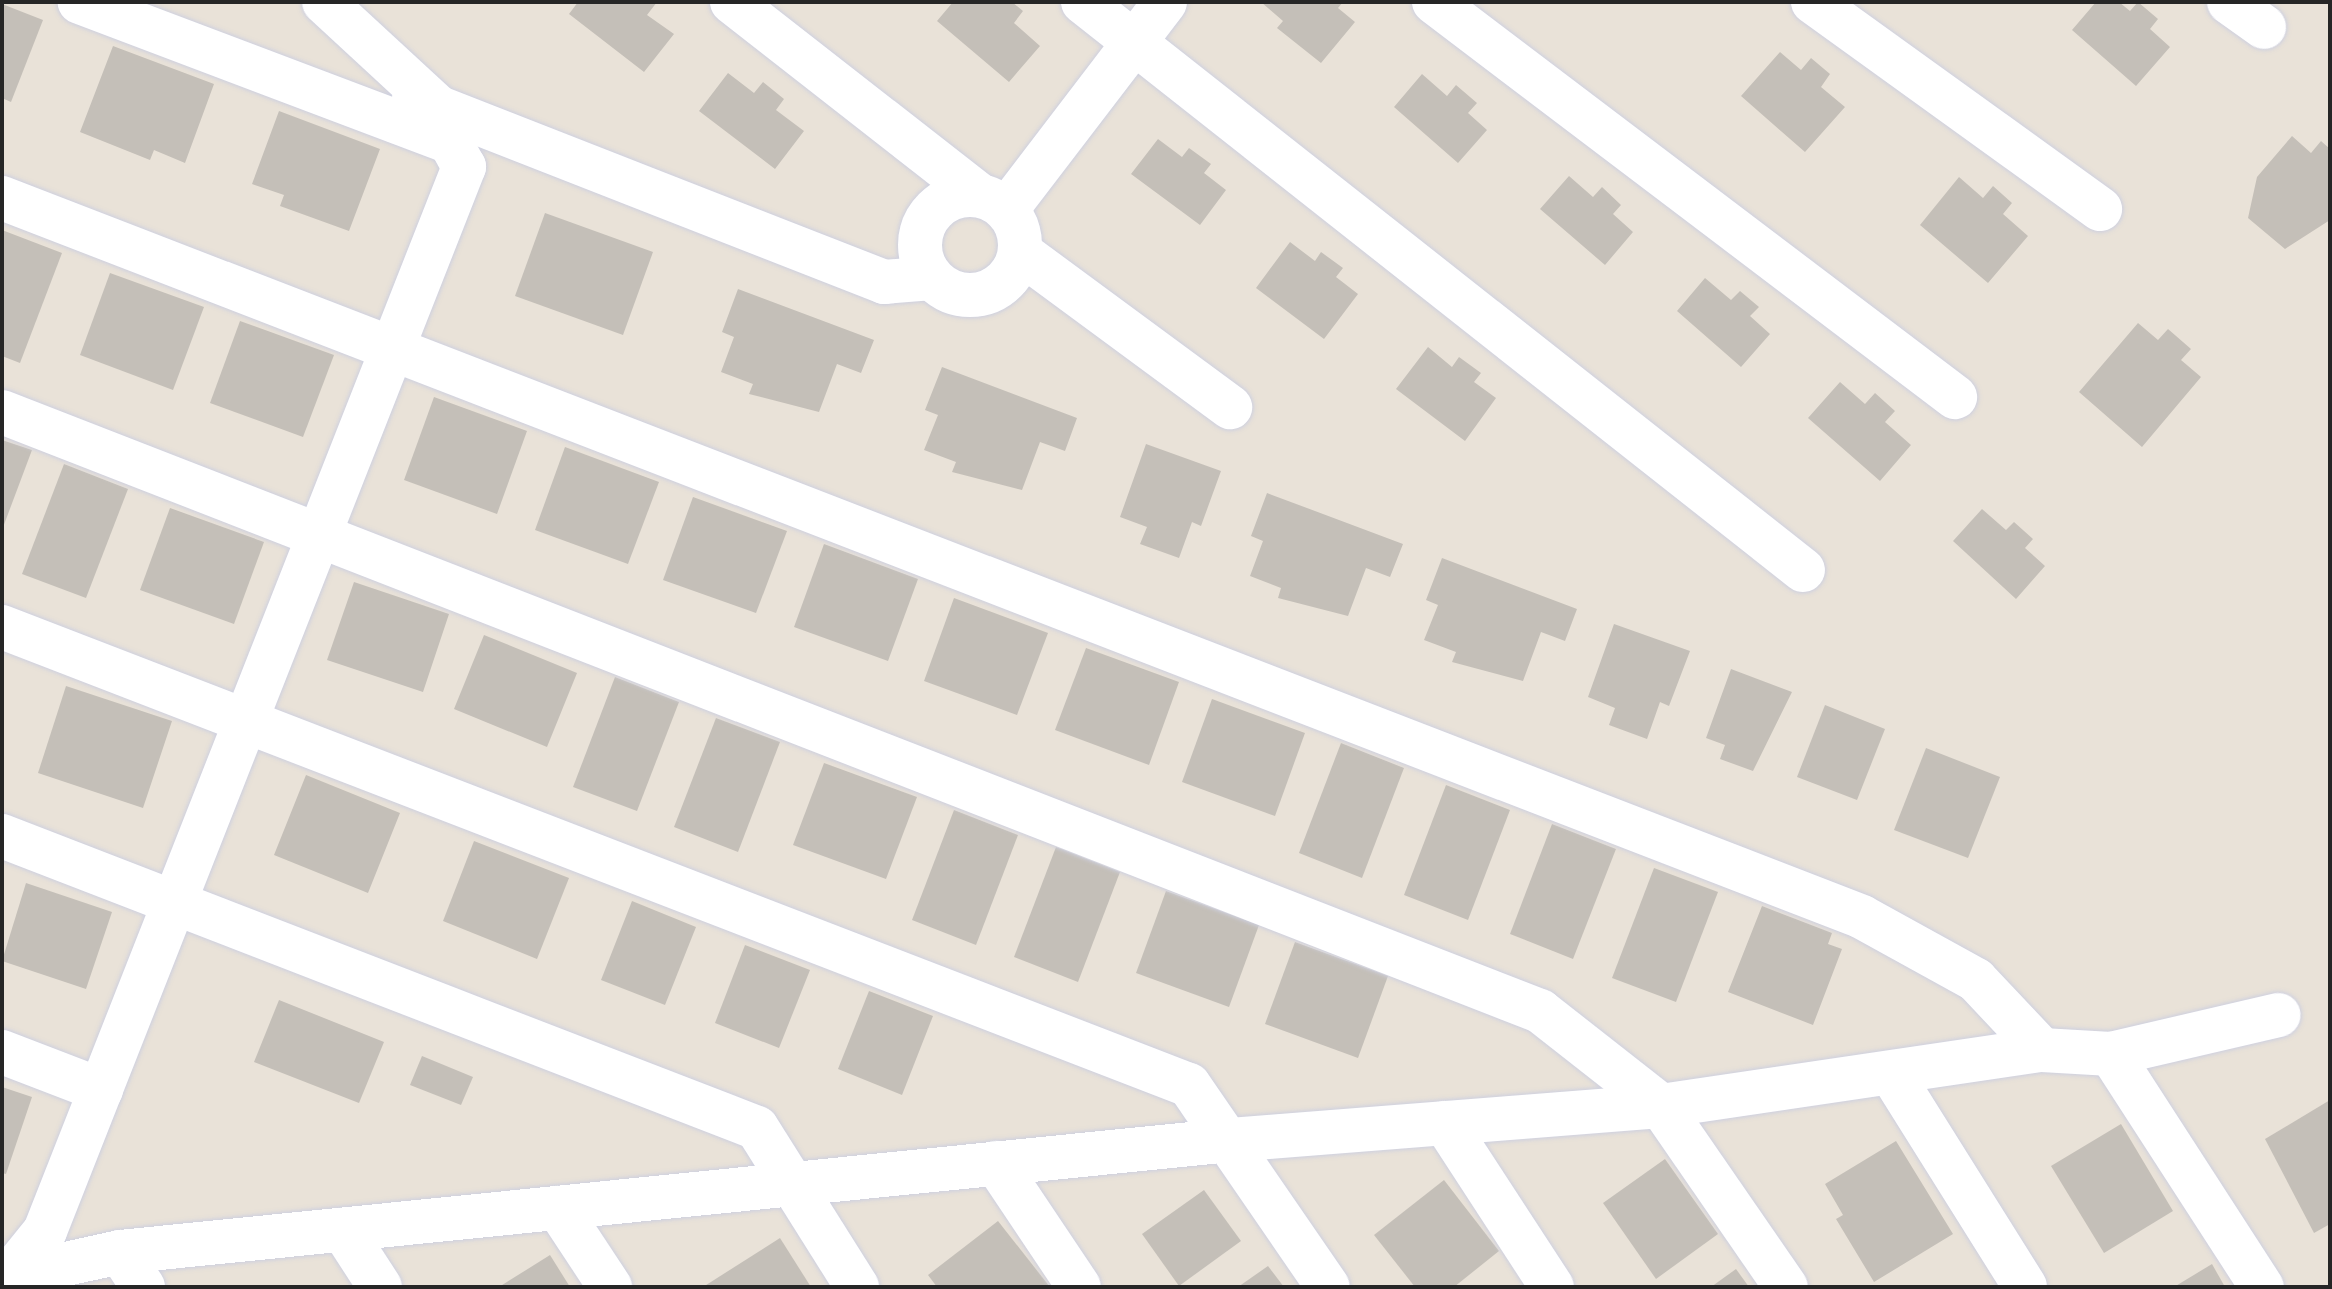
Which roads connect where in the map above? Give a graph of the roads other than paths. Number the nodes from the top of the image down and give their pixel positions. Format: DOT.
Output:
graph roads {
  1 [pos="80,2"];
  2 [pos="165,2"];
  3 [pos="324,2"];
  4 [pos="732,2"];
  5 [pos="1083,2"];
  6 [pos="1165,2"];
  7 [pos="1434,2"];
  8 [pos="1813,2"];
  9 [pos="2229,2"];
  10 [pos="2264,27"];
  11 [pos="1131,42"];
  12 [pos="439,108"];
  13 [pos="2,198"];
  14 [pos="993,202"];
  15 [pos="2100,209"];
  16 [pos="1021,253"];
  17 [pos="932,278"];
  18 [pos="392,349"];
  19 [pos="1955,397"];
  20 [pos="1230,407"];
  21 [pos="2,412"];
  22 [pos="318,537"];
  23 [pos="1803,570"];
  24 [pos="2,627"];
  25 [pos="246,721"];
  26 [pos="2,836"];
  27 [pos="174,903"];
  28 [pos="2279,1015"];
  29 [pos="2042,1050"];
  30 [pos="2,1052"];
  31 [pos="2111,1054"];
  32 [pos="1891,1073"];
  33 [pos="101,1090"];
  34 [pos="1661,1106"];
  35 [pos="1445,1123"];
  36 [pos="1230,1140"];
  37 [pos="996,1163"];
  38 [pos="793,1184"];
  39 [pos="558,1208"];
  40 [pos="343,1230"];
  41 [pos="132,1269"];
  42 [pos="5,1274"];
  43 [pos="380,1287"];
  44 [pos="610,1287"];
  45 [pos="857,1287"];
  46 [pos="1079,1287"];
  47 [pos="1328,1287"];
  48 [pos="1552,1287"];
  49 [pos="1786,1287"];
  50 [pos="2025,1287"];
  51 [pos="2262,1287"];
  1 -- 18 [label="street"];
  2 -- 12 [label="street"];
  3 -- 12 [label="street"];
  4 -- 14 [label="street"];
  5 -- 11 [label="street"];
  6 -- 11 [label="street"];
  7 -- 19 [label="street"];
  8 -- 15 [label="street"];
  9 -- 10 [label="street"];
  11 -- 14 [label="street"];
  11 -- 23 [label="street"];
  12 -- 17 [label="street"];
  13 -- 18 [label="street"];
  14 -- 16 [label="street"];
  14 -- 17 [label="street"];
  16 -- 17 [label="street"];
  16 -- 20 [label="street"];
  18 -- 22 [label="street"];
  18 -- 29 [label="street"];
  21 -- 22 [label="street"];
  22 -- 25 [label="street"];
  22 -- 34 [label="street"];
  24 -- 25 [label="street"];
  25 -- 27 [label="street"];
  25 -- 36 [label="street"];
  26 -- 27 [label="street"];
  27 -- 33 [label="street"];
  27 -- 38 [label="street"];
  28 -- 31 [label="street"];
  29 -- 31 [label="street"];
  29 -- 32 [label="street"];
  30 -- 33 [label="street"];
  31 -- 51 [label="street"];
  32 -- 34 [label="street"];
  32 -- 50 [label="street"];
  33 -- 42 [label="street"];
  34 -- 35 [label="street"];
  34 -- 49 [label="street"];
  35 -- 36 [label="street"];
  35 -- 48 [label="street"];
  36 -- 37 [label="street"];
  36 -- 47 [label="street"];
  37 -- 38 [label="street"];
  37 -- 46 [label="street"];
  38 -- 39 [label="street"];
  38 -- 45 [label="street"];
  39 -- 40 [label="street"];
  39 -- 44 [label="street"];
  40 -- 41 [label="street"];
  40 -- 43 [label="street"];
  41 -- 42 [label="street"];
}
